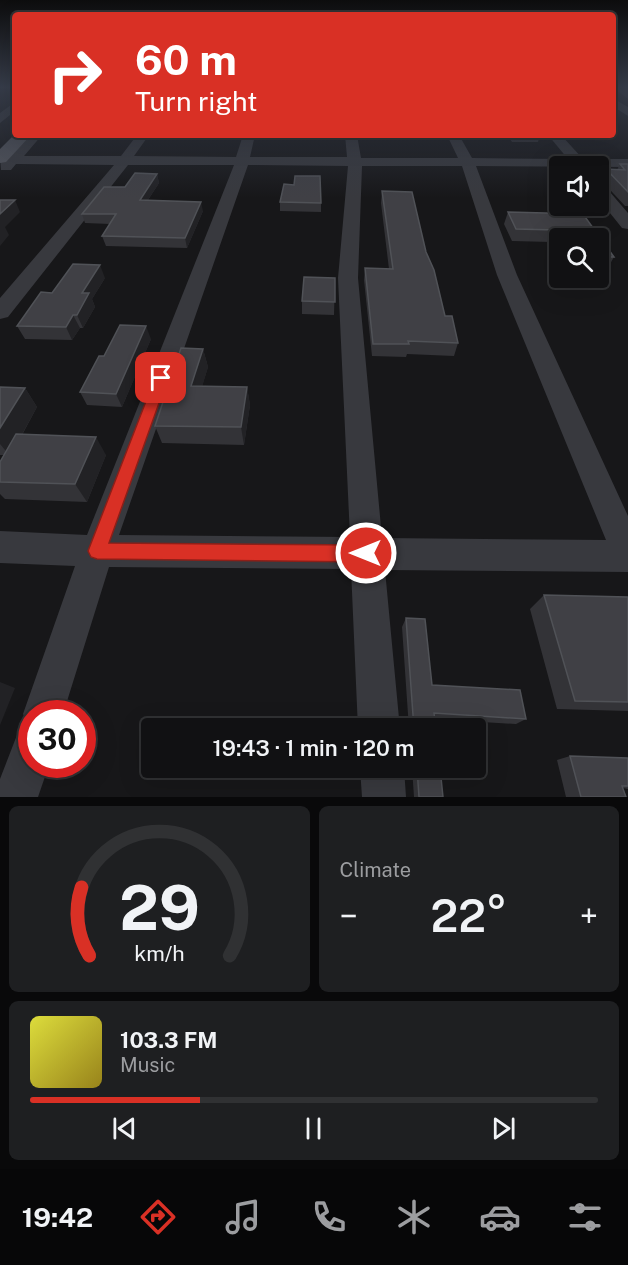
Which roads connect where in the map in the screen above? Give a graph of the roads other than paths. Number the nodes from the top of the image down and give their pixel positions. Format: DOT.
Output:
graph roads {
  1 [pos="21,138"];
  2 [pos="32,138"];
  3 [pos="141,138"];
  4 [pos="248,138"];
  5 [pos="351,138"];
  6 [pos="455,138"];
  7 [pos="557,138"];
  8 [pos="574,156"];
  9 [pos="4,160"];
  10 [pos="125,161"];
  11 [pos="242,162"];
  12 [pos="355,162"];
  13 [pos="468,163"];
  14 [pos="609,163"];
  15 [pos="628,163"];
  16 [pos="549,164"];
  17 [pos="0,174"];
  18 [pos="609,201"];
  19 [pos="628,224"];
  20 [pos="0,312"];
  21 [pos="0,547"];
  22 [pos="97,551"];
  23 [pos="366,553"];
  24 [pos="628,555"];
  25 [pos="48,700"];
  26 [pos="378,718"];
  27 [pos="22,778"];
  28 [pos="382,778"];
  29 [pos="16,797"];
  30 [pos="384,797"];
  1 -- 9 [label="main road"];
  2 -- 9 [label="street"];
  3 -- 10 [label="street"];
  4 -- 11 [label="street"];
  5 -- 12 [label="street"];
  6 -- 13 [label="street"];
  7 -- 8 [label="street"];
  9 -- 10 [label="street"];
  9 -- 17 [label="street"];
  10 -- 11 [label="street"];
  10 -- 20 [label="street"];
  11 -- 12 [label="street"];
  11 -- 22 [label="street"];
  12 -- 13 [label="street"];
  12 -- 23 [label="street"];
  13 -- 16 [label="street"];
  13 -- 24 [label="street"];
  14 -- 15 [label="street"];
  18 -- 19 [label="street"];
  21 -- 22 [label="street"];
  22 -- 23 [label="street"];
  22 -- 25 [label="street"];
  23 -- 24 [label="street"];
  23 -- 26 [label="street"];
  27 -- 29 [label="street"];
  28 -- 30 [label="street"];
}
